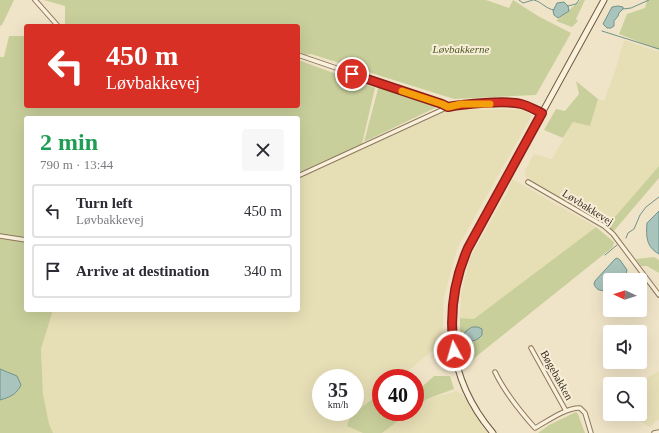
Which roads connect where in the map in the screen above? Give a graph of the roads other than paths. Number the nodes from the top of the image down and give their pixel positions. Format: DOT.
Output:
graph roads {
  1 [pos="35,0"];
  2 [pos="604,0"];
  3 [pos="56,24"];
  4 [pos="300,56"];
  5 [pos="448,107"];
  6 [pos="542,113"];
  7 [pos="300,175"];
  8 [pos="528,182"];
  9 [pos="0,236"];
  10 [pos="24,240"];
  11 [pos="659,295"];
  12 [pos="531,348"];
  13 [pos="495,372"];
  14 [pos="566,411"];
  15 [pos="659,432"];
  16 [pos="492,433"];
  17 [pos="592,433"];
  18 [pos="654,433"];
  1 -- 3 [label="street"];
  2 -- 6 [label="street"];
  4 -- 5 [label="street"];
  5 -- 6 [label="street"];
  5 -- 7 [label="street"];
  6 -- 16 [label="street"];
  8 -- 11 [label="street, Løvbakkevej"];
  9 -- 10 [label="street"];
  12 -- 14 [label="street, Bøgebakken"];
  13 -- 14 [label="street, Bøgebakken"];
  14 -- 17 [label="street, Bøgebakken"];
  15 -- 18 [label="street"];
}
